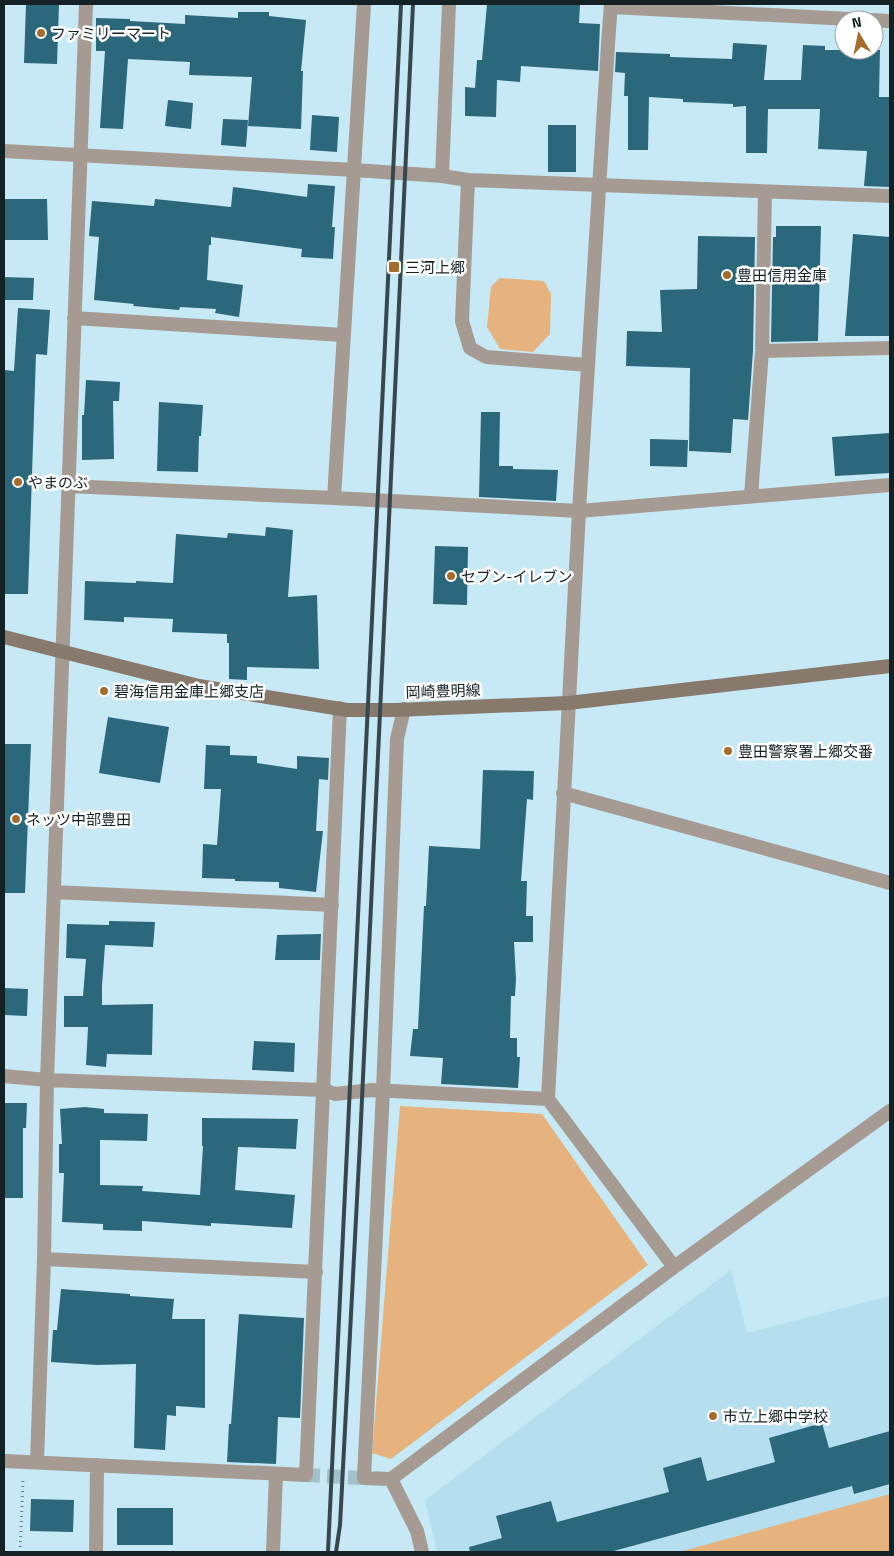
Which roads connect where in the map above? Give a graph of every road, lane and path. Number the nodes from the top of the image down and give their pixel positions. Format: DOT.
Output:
graph roads {
  1 [pos="86,4"];
  2 [pos="364,4"];
  3 [pos="450,4"];
  4 [pos="611,6"];
  5 [pos="890,21"];
  6 [pos="4,151"];
  7 [pos="80,156"];
  8 [pos="354,170"];
  9 [pos="442,176"];
  10 [pos="468,180"];
  11 [pos="600,185"];
  12 [pos="765,193"];
  13 [pos="890,196"];
  14 [pos="74,318"];
  15 [pos="344,335"];
  16 [pos="890,348"];
  17 [pos="762,351"];
  18 [pos="588,366"];
  19 [pos="890,485"];
  20 [pos="68,486"];
  21 [pos="751,496"];
  22 [pos="334,498"];
  23 [pos="579,511"];
  24 [pos="4,637"];
  25 [pos="63,653"];
  26 [pos="890,666"];
  27 [pos="568,703"];
  28 [pos="340,708"];
  29 [pos="404,709"];
  30 [pos="563,793"];
  31 [pos="890,883"];
  32 [pos="54,892"];
  33 [pos="332,905"];
  34 [pos="4,1076"];
  35 [pos="47,1080"];
  36 [pos="324,1090"];
  37 [pos="383,1091"];
  38 [pos="548,1099"];
  39 [pos="890,1111"];
  40 [pos="44,1259"];
  41 [pos="674,1267"];
  42 [pos="316,1272"];
  43 [pos="4,1461"];
  44 [pos="30,1462"];
  45 [pos="97,1465"];
  46 [pos="276,1474"];
  47 [pos="391,1479"];
  48 [pos="20,1552"];
  49 [pos="96,1552"];
  50 [pos="273,1552"];
  51 [pos="422,1552"];
  1 -- 7 [label="street"];
  2 -- 8 [label="street"];
  3 -- 9 [label="street"];
  4 -- 5 [label="street"];
  4 -- 11 [label="street"];
  6 -- 7 [label="street"];
  7 -- 8 [label="street"];
  7 -- 14 [label="street"];
  8 -- 9 [label="street"];
  8 -- 15 [label="street"];
  9 -- 10 [label="street"];
  10 -- 11 [label="street"];
  10 -- 18 [label="street"];
  11 -- 12 [label="street"];
  11 -- 18 [label="street"];
  12 -- 13 [label="street"];
  12 -- 17 [label="street"];
  14 -- 15 [label="street"];
  14 -- 20 [label="street"];
  15 -- 22 [label="street"];
  16 -- 17 [label="street"];
  17 -- 21 [label="street"];
  18 -- 23 [label="street"];
  19 -- 21 [label="street"];
  20 -- 22 [label="street"];
  20 -- 25 [label="street"];
  21 -- 23 [label="street"];
  22 -- 23 [label="street"];
  23 -- 27 [label="street"];
  24 -- 25 [label="main road, 岡崎豊明線"];
  25 -- 28 [label="main road, 岡崎豊明線"];
  25 -- 32 [label="street"];
  26 -- 27 [label="main road, 岡崎豊明線"];
  27 -- 29 [label="main road, 岡崎豊明線"];
  27 -- 30 [label="street"];
  28 -- 29 [label="main road, 岡崎豊明線"];
  28 -- 33 [label="street"];
  29 -- 37 [label="street"];
  30 -- 31 [label="street"];
  30 -- 38 [label="street"];
  32 -- 33 [label="street"];
  32 -- 35 [label="street"];
  33 -- 36 [label="street"];
  34 -- 35 [label="street"];
  35 -- 36 [label="street"];
  35 -- 40 [label="street"];
  36 -- 37 [label="street"];
  36 -- 42 [label="street"];
  37 -- 38 [label="street"];
  37 -- 47 [label="street"];
  38 -- 41 [label="street"];
  39 -- 41 [label="street"];
  40 -- 42 [label="street"];
  40 -- 44 [label="street"];
  41 -- 47 [label="street"];
  42 -- 46 [label="street"];
  43 -- 44 [label="street"];
  44 -- 45 [label="street"];
  44 -- 48 [label="path"];
  45 -- 46 [label="street"];
  45 -- 49 [label="street"];
  46 -- 50 [label="street"];
  47 -- 51 [label="street"];
}
